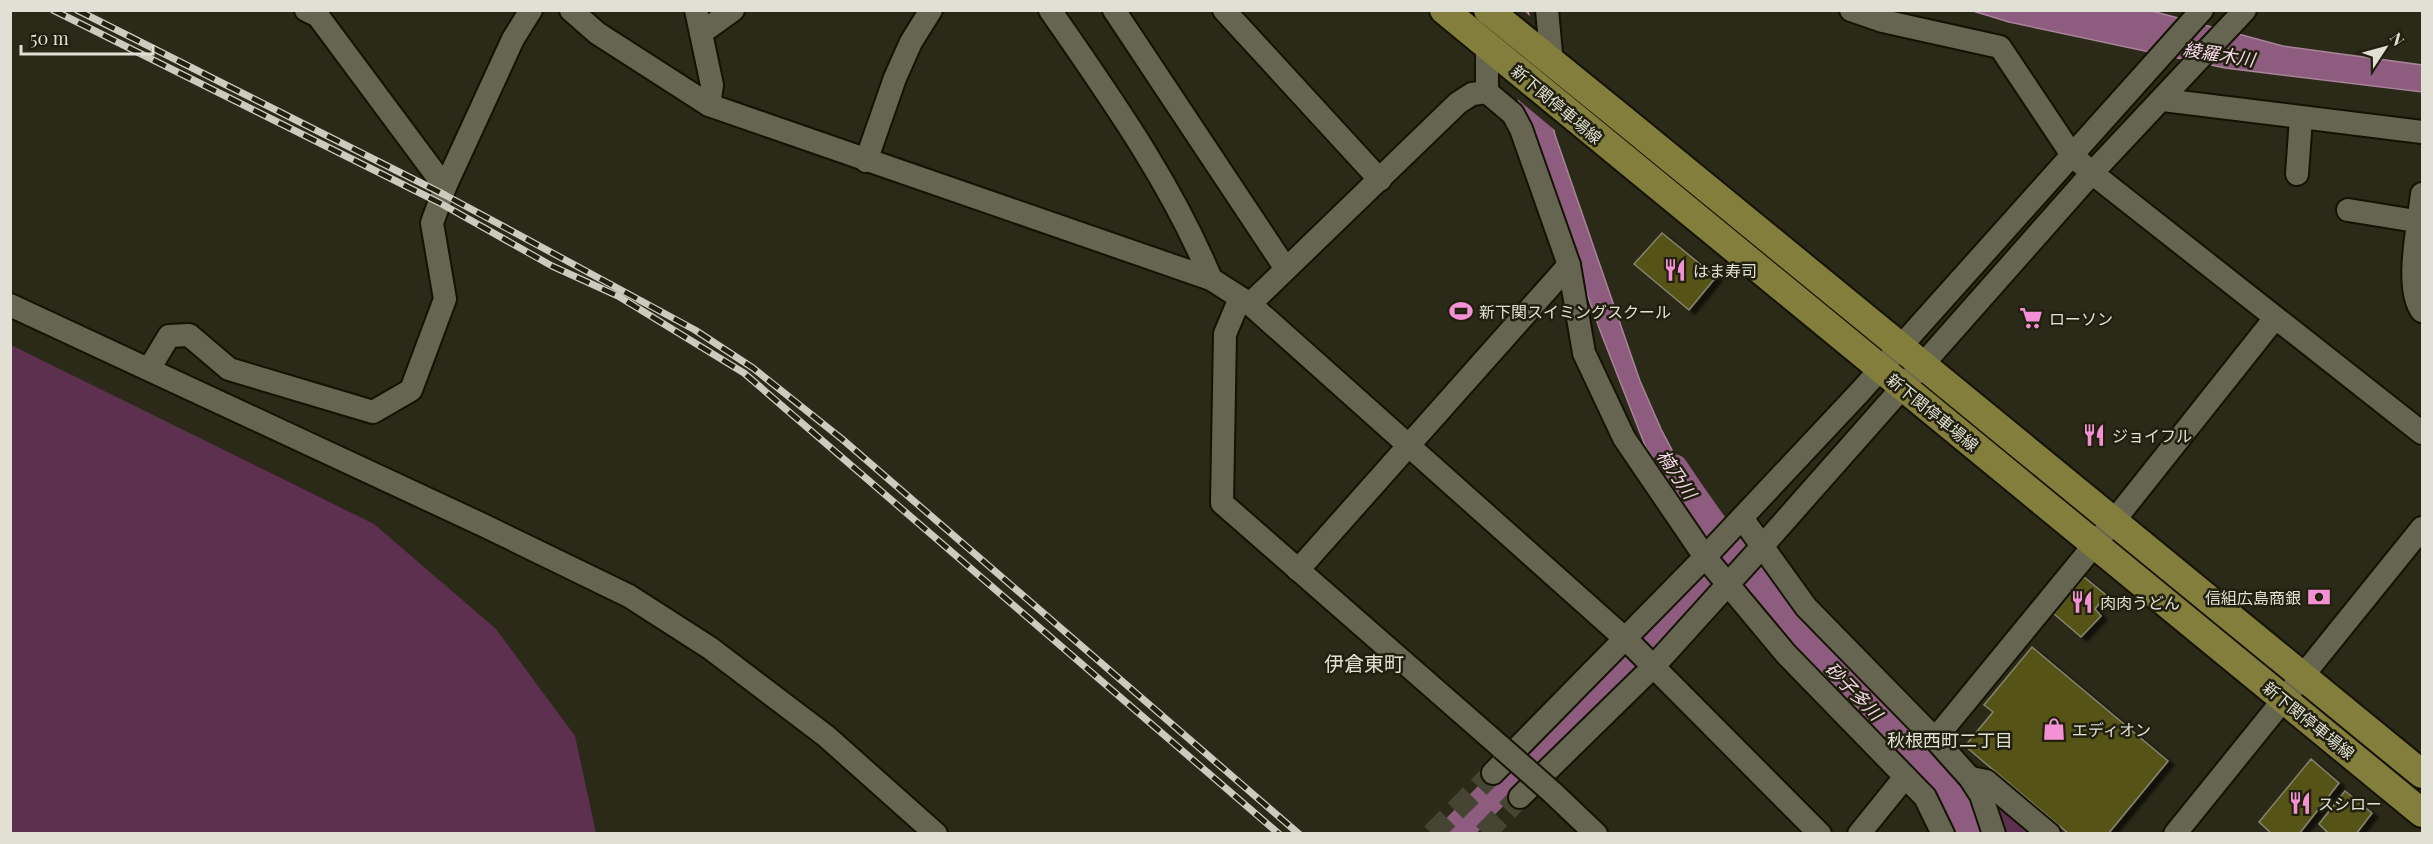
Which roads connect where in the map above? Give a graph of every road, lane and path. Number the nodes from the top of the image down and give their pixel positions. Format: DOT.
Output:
graph roads {
  1 [pos="531,10"];
  2 [pos="571,10"];
  3 [pos="696,10"];
  4 [pos="733,10"];
  5 [pos="931,10"];
  6 [pos="1050,10"];
  7 [pos="1114,10"];
  8 [pos="1224,10"];
  9 [pos="1444,10"];
  10 [pos="1547,10"];
  11 [pos="1851,10"];
  12 [pos="2202,10"];
  13 [pos="2245,10"];
  14 [pos="315,12"];
  15 [pos="1490,12"];
  16 [pos="701,33"];
  17 [pos="1491,48"];
  18 [pos="1551,63"];
  19 [pos="1487,92"];
  20 [pos="2163,100"];
  21 [pos="709,105"];
  22 [pos="2301,118"];
  23 [pos="2422,132"];
  24 [pos="2072,155"];
  25 [pos="866,161"];
  26 [pos="2092,173"];
  27 [pos="2296,174"];
  28 [pos="1380,180"];
  29 [pos="445,187"];
  30 [pos="2422,194"];
  31 [pos="2348,210"];
  32 [pos="2421,222"];
  33 [pos="1569,265"];
  34 [pos="1286,269"];
  35 [pos="1211,279"];
  36 [pos="1245,301"];
  37 [pos="10,305"];
  38 [pos="2422,311"];
  39 [pos="2275,318"];
  40 [pos="1912,355"];
  41 [pos="149,369"];
  42 [pos="1880,369"];
  43 [pos="1903,386"];
  44 [pos="2422,433"];
  45 [pos="1408,444"];
  46 [pos="1740,520"];
  47 [pos="2113,522"];
  48 [pos="2422,528"];
  49 [pos="2094,544"];
  50 [pos="1761,548"];
  51 [pos="2415,553"];
  52 [pos="1718,569"];
  53 [pos="1298,570"];
  54 [pos="1639,652"];
  55 [pos="2303,677"];
  56 [pos="2284,700"];
  57 [pos="1935,739"];
  58 [pos="1493,772"];
  59 [pos="2422,774"];
  60 [pos="1905,777"];
  61 [pos="1970,778"];
  62 [pos="1520,796"];
  63 [pos="2422,813"];
  64 [pos="936,834"];
  65 [pos="1596,834"];
  66 [pos="1820,834"];
  67 [pos="1859,834"];
  68 [pos="1943,834"];
  69 [pos="1994,834"];
  70 [pos="2049,834"];
  71 [pos="2175,834"];
  1 -- 29 [label="street"];
  2 -- 21 [label="street"];
  3 -- 16 [label="street"];
  4 -- 16 [label="street"];
  5 -- 25 [label="street"];
  6 -- 35 [label="street"];
  7 -- 34 [label="street"];
  8 -- 28 [label="street"];
  9 -- 17 [label="main road, 新下関停車場線"];
  10 -- 18 [label="street"];
  11 -- 24 [label="street"];
  12 -- 24 [label="street"];
  13 -- 20 [label="street"];
  14 -- 29 [label="street"];
  15 -- 18 [label="main road, 新下関停車場線"];
  16 -- 21 [label="street"];
  17 -- 19 [label="street"];
  17 -- 42 [label="main road, 新下関停車場線"];
  18 -- 40 [label="main road, 新下関停車場線"];
  19 -- 28 [label="street"];
  19 -- 33 [label="street"];
  20 -- 22 [label="street"];
  20 -- 26 [label="street"];
  21 -- 25 [label="street"];
  22 -- 23 [label="street"];
  22 -- 27 [label="street"];
  24 -- 26 [label="street"];
  24 -- 40 [label="street"];
  25 -- 35 [label="street"];
  26 -- 39 [label="street"];
  26 -- 40 [label="street"];
  28 -- 34 [label="street"];
  29 -- 41 [label="street"];
  30 -- 32 [label="street"];
  31 -- 32 [label="street"];
  32 -- 38 [label="street"];
  33 -- 45 [label="street"];
  33 -- 52 [label="street"];
  34 -- 36 [label="street"];
  35 -- 36 [label="street"];
  36 -- 45 [label="street"];
  36 -- 53 [label="street"];
  37 -- 41 [label="street"];
  39 -- 44 [label="street"];
  39 -- 47 [label="street"];
  40 -- 42 [label="street"];
  40 -- 43 [label="street"];
  40 -- 47 [label="main road, 新下関停車場線"];
  41 -- 64 [label="street"];
  42 -- 43 [label="main road, 新下関停車場線"];
  42 -- 46 [label="street"];
  43 -- 49 [label="main road, 新下関停車場線"];
  43 -- 50 [label="street"];
  45 -- 53 [label="street"];
  45 -- 54 [label="street"];
  46 -- 50 [label="street"];
  46 -- 52 [label="street"];
  47 -- 49 [label="street"];
  47 -- 55 [label="main road, 新下関停車場線"];
  48 -- 51 [label="street"];
  49 -- 56 [label="main road, 新下関停車場線"];
  49 -- 57 [label="street"];
  50 -- 52 [label="street"];
  50 -- 57 [label="street"];
  51 -- 55 [label="street"];
  52 -- 54 [label="street"];
  52 -- 54 [label="street"];
  52 -- 60 [label="street"];
  53 -- 65 [label="street, bridge"];
  54 -- 58 [label="street"];
  54 -- 62 [label="street"];
  54 -- 66 [label="street"];
  55 -- 56 [label="street"];
  55 -- 59 [label="main road, 新下関停車場線"];
  56 -- 63 [label="main road, 新下関停車場線"];
  56 -- 71 [label="street"];
  57 -- 61 [label="street"];
  60 -- 67 [label="street"];
  60 -- 68 [label="street"];
  61 -- 69 [label="street"];
  61 -- 70 [label="street"];
}
